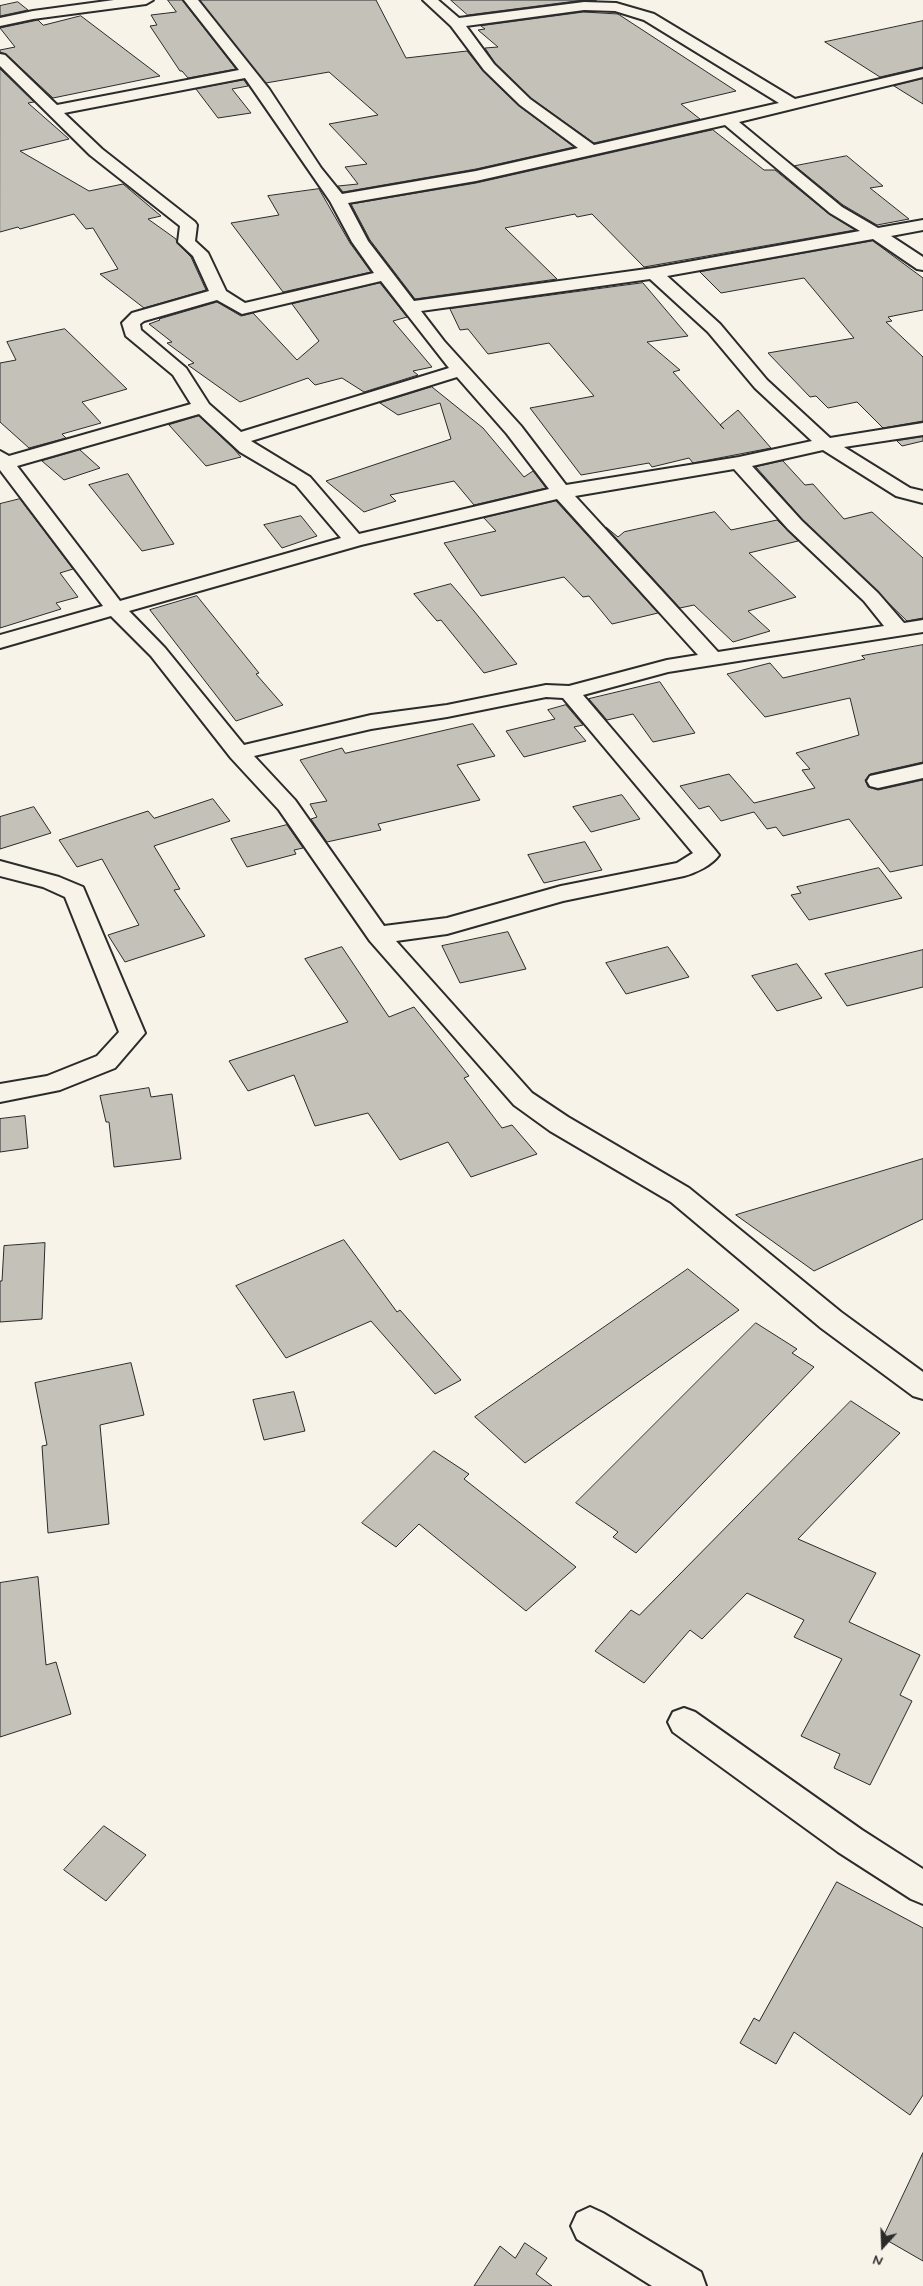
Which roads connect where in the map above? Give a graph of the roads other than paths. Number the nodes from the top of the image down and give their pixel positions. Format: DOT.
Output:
graph roads {
  1 [pos="146,0"];
  2 [pos="191,0"];
  3 [pos="430,0"];
  4 [pos="0,22"];
  5 [pos="456,23"];
  6 [pos="0,58"];
  7 [pos="248,73"];
  8 [pos="923,73"];
  9 [pos="792,104"];
  10 [pos="54,110"];
  11 [pos="729,121"];
  12 [pos="590,150"];
  13 [pos="338,200"];
  14 [pos="923,225"];
  15 [pos="873,232"];
  16 [pos="923,265"];
  17 [pos="654,273"];
  18 [pos="386,275"];
  19 [pos="219,294"];
  20 [pos="409,307"];
  21 [pos="462,370"];
  22 [pos="202,407"];
  23 [pos="923,429"];
  24 [pos="239,439"];
  25 [pos="826,444"];
  26 [pos="3,460"];
  27 [pos="739,464"];
  28 [pos="561,492"];
  29 [pos="923,497"];
  30 [pos="354,541"];
  31 [pos="115,608"];
  32 [pos="923,626"];
  33 [pos="897,628"];
  34 [pos="0,642"];
  35 [pos="712,658"];
  36 [pos="569,692"];
  37 [pos="239,753"];
  38 [pos="923,771"];
  39 [pos="878,781"];
  40 [pos="0,868"];
  41 [pos="378,935"];
  42 [pos="0,1093"];
  43 [pos="923,1388"];
  44 [pos="684,1722"];
  45 [pos="923,1888"];
  46 [pos="590,2226"];
  47 [pos="687,2286"];
  1 -- 4 [label="street"];
  2 -- 7 [label="street"];
  3 -- 5 [label="street"];
  5 -- 9 [label="street"];
  5 -- 12 [label="street"];
  6 -- 10 [label="street"];
  7 -- 10 [label="street"];
  7 -- 13 [label="street"];
  8 -- 9 [label="street"];
  9 -- 11 [label="street"];
  10 -- 19 [label="street"];
  11 -- 12 [label="street"];
  11 -- 15 [label="street"];
  12 -- 13 [label="street"];
  13 -- 18 [label="street"];
  14 -- 15 [label="street"];
  15 -- 16 [label="street"];
  15 -- 17 [label="street"];
  17 -- 20 [label="street"];
  17 -- 25 [label="street"];
  18 -- 19 [label="street"];
  18 -- 20 [label="street"];
  19 -- 22 [label="street"];
  20 -- 21 [label="street"];
  21 -- 24 [label="street"];
  21 -- 28 [label="street"];
  22 -- 24 [label="street"];
  22 -- 26 [label="street"];
  23 -- 25 [label="street"];
  24 -- 30 [label="street"];
  25 -- 27 [label="street"];
  25 -- 29 [label="street"];
  26 -- 31 [label="street"];
  27 -- 28 [label="street"];
  27 -- 33 [label="street"];
  28 -- 30 [label="street"];
  28 -- 35 [label="street"];
  30 -- 31 [label="street"];
  31 -- 34 [label="street"];
  31 -- 37 [label="street"];
  32 -- 33 [label="street"];
  33 -- 35 [label="street"];
  35 -- 36 [label="street"];
  36 -- 37 [label="street"];
  36 -- 41 [label="street"];
  37 -- 41 [label="street"];
  38 -- 39 [label="street"];
  40 -- 42 [label="street"];
  41 -- 43 [label="street"];
  44 -- 45 [label="street"];
  46 -- 47 [label="street"];
}
